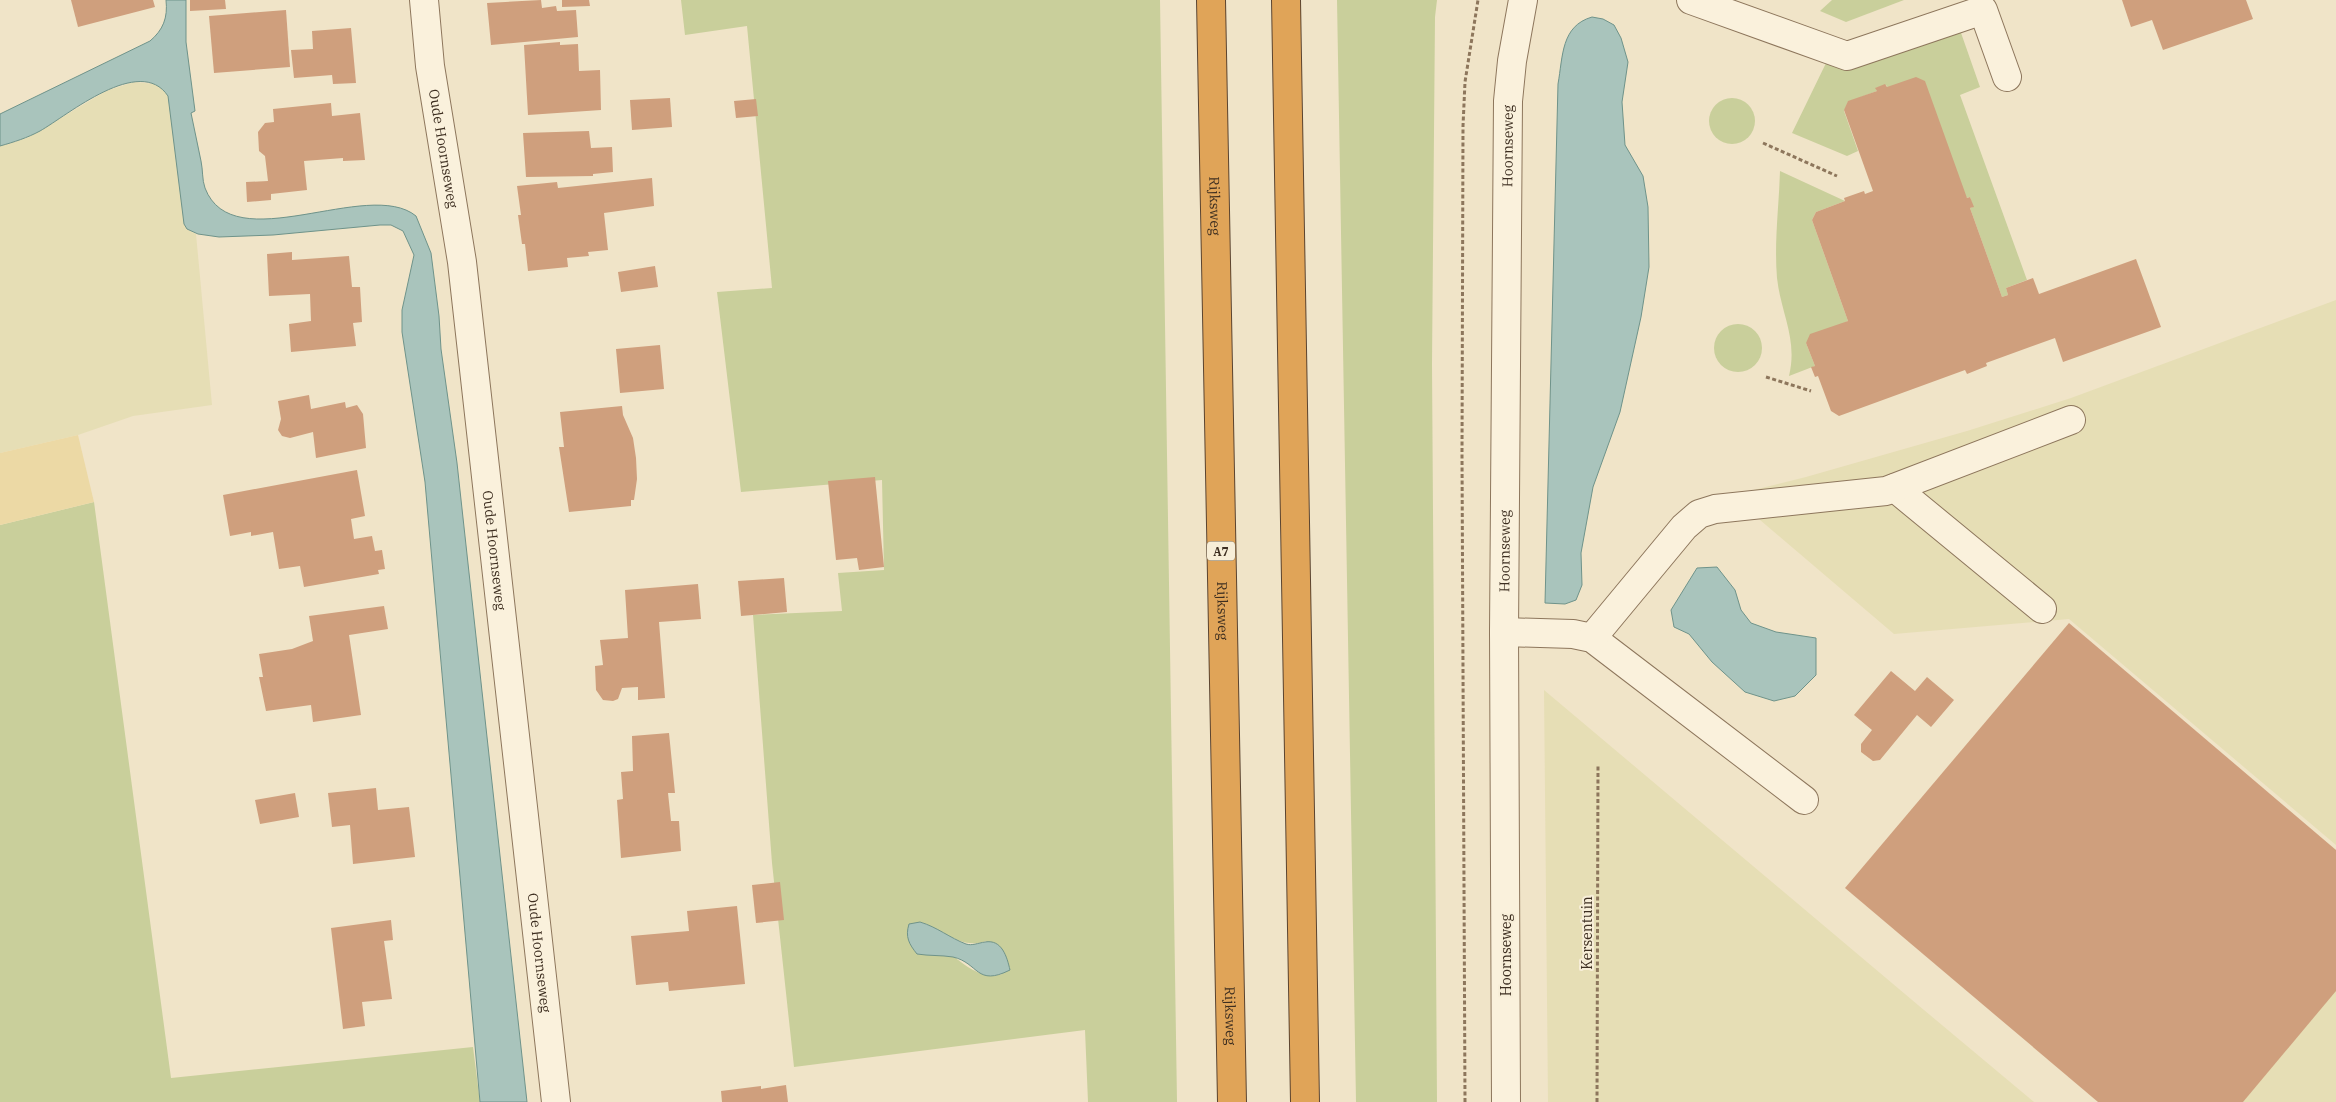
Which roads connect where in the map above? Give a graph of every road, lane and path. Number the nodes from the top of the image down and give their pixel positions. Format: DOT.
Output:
graph roads {
  1 [pos="424,0"];
  2 [pos="1211,0"];
  3 [pos="1286,0"];
  4 [pos="1478,0"];
  5 [pos="1524,0"];
  6 [pos="1691,0"];
  7 [pos="2007,77"];
  8 [pos="1763,143"];
  9 [pos="1837,176"];
  10 [pos="1766,377"];
  11 [pos="1811,391"];
  12 [pos="2071,420"];
  13 [pos="1895,488"];
  14 [pos="2042,609"];
  15 [pos="1504,632"];
  16 [pos="1592,638"];
  17 [pos="1598,764"];
  18 [pos="1804,800"];
  19 [pos="556,1102"];
  20 [pos="1232,1102"];
  21 [pos="1305,1102"];
  22 [pos="1465,1102"];
  23 [pos="1506,1102"];
  24 [pos="1598,1102"];
  1 -- 19 [label="street, Oude Hoornseweg"];
  2 -- 20 [label="highway, Rijksweg / A7"];
  3 -- 21 [label="highway"];
  4 -- 22 [label="path"];
  5 -- 15 [label="street, Hoornseweg"];
  6 -- 7 [label="street"];
  8 -- 9 [label="path"];
  10 -- 11 [label="path"];
  12 -- 13 [label="street"];
  13 -- 14 [label="street"];
  13 -- 16 [label="street"];
  15 -- 16 [label="street"];
  15 -- 23 [label="street, Hoornseweg"];
  16 -- 18 [label="street"];
  17 -- 24 [label="path, Kersentuin"];
}
